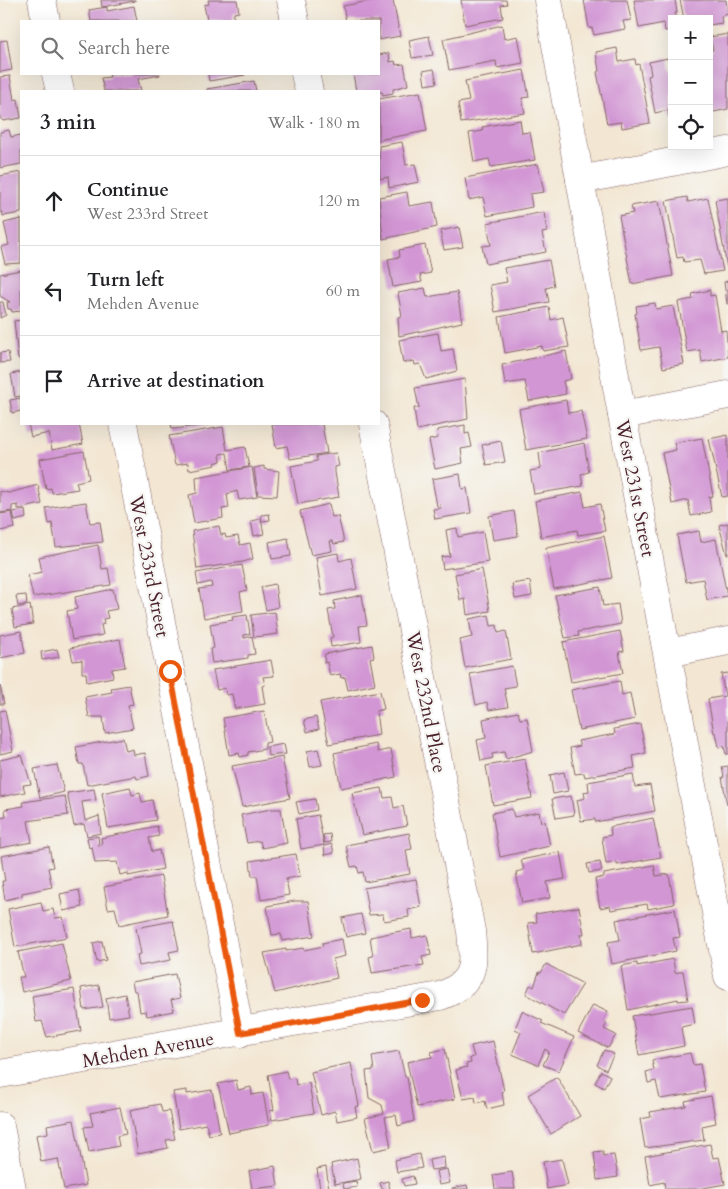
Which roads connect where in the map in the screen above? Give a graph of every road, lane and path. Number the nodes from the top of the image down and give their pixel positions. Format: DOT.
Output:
graph roads {
  1 [pos="42,0"];
  2 [pos="291,0"];
  3 [pos="548,0"];
  4 [pos="46,20"];
  5 [pos="295,20"];
  6 [pos="56,75"];
  7 [pos="305,75"];
  8 [pos="60,90"];
  9 [pos="309,90"];
  10 [pos="728,151"];
  11 [pos="580,180"];
  12 [pos="728,395"];
  13 [pos="622,415"];
  14 [pos="123,425"];
  15 [pos="373,425"];
  16 [pos="728,641"];
  17 [pos="668,653"];
  18 [pos="719,879"];
  19 [pos="728,976"];
  20 [pos="468,980"];
  21 [pos="240,1033"];
  22 [pos="0,1074"];
  23 [pos="0,1126"];
  24 [pos="12,1189"];
  1 -- 4 [label="street"];
  2 -- 5 [label="street"];
  3 -- 11 [label="street, West 231st Street"];
  6 -- 8 [label="street"];
  7 -- 9 [label="street"];
  10 -- 11 [label="street"];
  11 -- 13 [label="street, West 231st Street"];
  12 -- 13 [label="street"];
  13 -- 17 [label="street, West 231st Street"];
  14 -- 21 [label="street, West 233rd Street"];
  15 -- 20 [label="street, West 232nd Place"];
  16 -- 17 [label="street"];
  17 -- 18 [label="street, West 231st Street"];
  18 -- 19 [label="street, West 231st Street"];
  20 -- 21 [label="street, Mehden Avenue"];
  21 -- 22 [label="street, Mehden Avenue"];
  23 -- 24 [label="street"];
}
